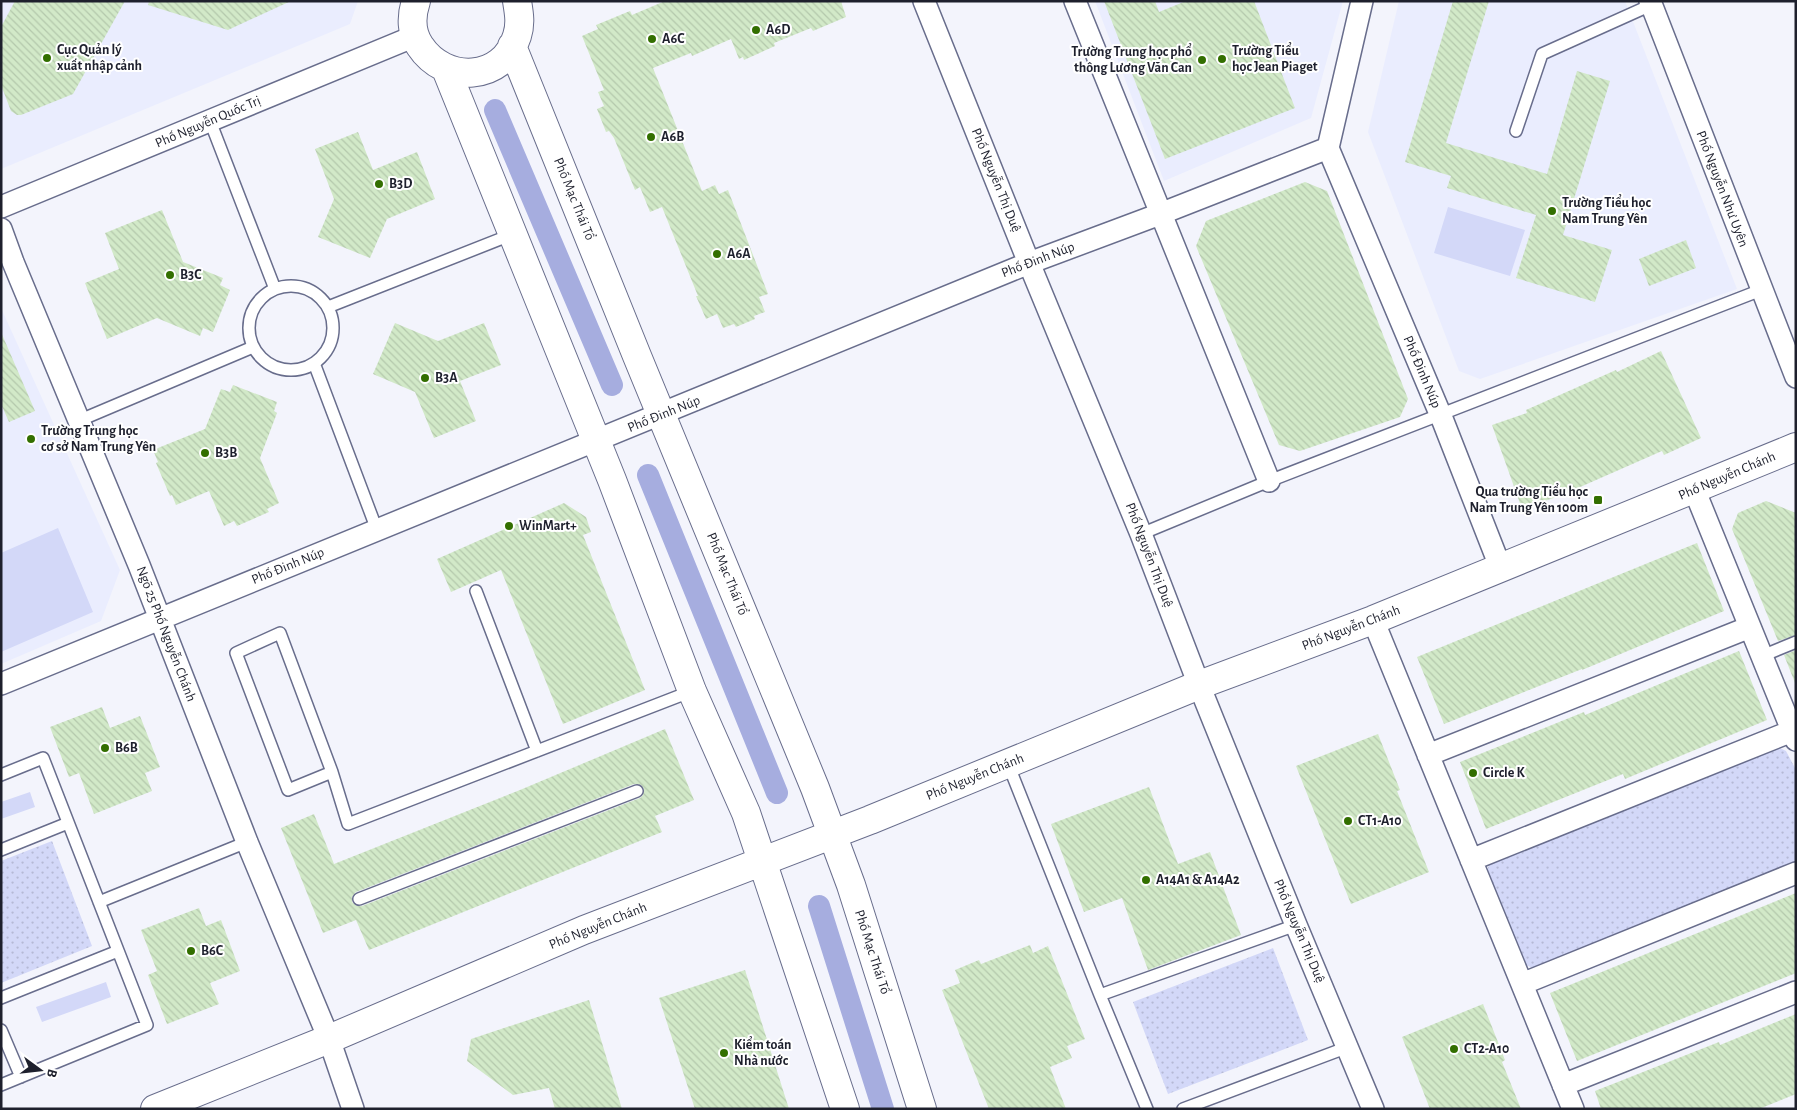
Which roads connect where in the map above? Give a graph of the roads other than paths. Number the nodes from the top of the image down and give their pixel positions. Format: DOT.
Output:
graph roads {
  1 [pos="416,1"];
  2 [pos="516,1"];
  3 [pos="924,1"];
  4 [pos="1075,1"];
  5 [pos="1362,1"];
  6 [pos="1650,3"];
  7 [pos="415,36"];
  8 [pos="512,46"];
  9 [pos="446,69"];
  10 [pos="210,121"];
  11 [pos="1516,131"];
  12 [pos="1328,148"];
  13 [pos="1,207"];
  14 [pos="1160,214"];
  15 [pos="1,229"];
  16 [pos="513,234"];
  17 [pos="1029,263"];
  18 [pos="275,289"];
  19 [pos="1761,290"];
  20 [pos="328,308"];
  21 [pos="253,347"];
  22 [pos="314,363"];
  23 [pos="1796,377"];
  24 [pos="661,414"];
  25 [pos="1441,416"];
  26 [pos="78,420"];
  27 [pos="597,441"];
  28 [pos="1796,447"];
  29 [pos="1270,481"];
  30 [pos="1694,489"];
  31 [pos="377,530"];
  32 [pos="1141,534"];
  33 [pos="1501,569"];
  34 [pos="476,591"];
  35 [pos="160,619"];
  36 [pos="1373,620"];
  37 [pos="1750,627"];
  38 [pos="1796,642"];
  39 [pos="1762,656"];
  40 [pos="1,684"];
  41 [pos="1199,685"];
  42 [pos="692,691"];
  43 [pos="1794,735"];
  44 [pos="536,751"];
  45 [pos="1428,755"];
  46 [pos="1008,764"];
  47 [pos="332,772"];
  48 [pos="1,775"];
  49 [pos="637,791"];
  50 [pos="68,823"];
  51 [pos="832,835"];
  52 [pos="247,842"];
  53 [pos="1,850"];
  54 [pos="1470,860"];
  55 [pos="762,863"];
  56 [pos="1796,872"];
  57 [pos="359,899"];
  58 [pos="99,902"];
  59 [pos="1296,925"];
  60 [pos="118,951"];
  61 [pos="1522,984"];
  62 [pos="1796,992"];
  63 [pos="1100,995"];
  64 [pos="1,998"];
  65 [pos="1,1030"];
  66 [pos="329,1039"];
  67 [pos="1348,1047"];
  68 [pos="21,1077"];
  69 [pos="1,1085"];
  70 [pos="1563,1085"];
  71 [pos="155,1109"];
  72 [pos="353,1109"];
  73 [pos="845,1109"];
  74 [pos="922,1109"];
  75 [pos="1147,1109"];
  76 [pos="1183,1109"];
  77 [pos="1373,1109"];
  78 [pos="1573,1109"];
  1 -- 7 [label="street"];
  2 -- 8 [label="street"];
  3 -- 17 [label="street, Phố Nguyễn Thị Duệ"];
  4 -- 14 [label="street"];
  5 -- 12 [label="street"];
  6 -- 11 [label="lane"];
  6 -- 19 [label="street, Phố Nguyễn Như Uyên"];
  7 -- 9 [label="street"];
  7 -- 10 [label="street, Phố Nguyễn Quốc Trị"];
  8 -- 9 [label="street"];
  8 -- 24 [label="street, Phố Mạc Thái Tổ"];
  9 -- 16 [label="street"];
  10 -- 13 [label="street, Phố Nguyễn Quốc Trị"];
  10 -- 18 [label="lane"];
  12 -- 14 [label="street, Phố Đinh Núp"];
  12 -- 25 [label="street, Phố Đinh Núp"];
  14 -- 17 [label="street, Phố Đinh Núp"];
  14 -- 29 [label="street"];
  15 -- 26 [label="street, Ngõ 25 Phố Nguyễn Chánh"];
  16 -- 20 [label="lane"];
  16 -- 27 [label="street"];
  17 -- 24 [label="street, Phố Đinh Núp"];
  17 -- 32 [label="street, Phố Nguyễn Thị Duệ"];
  18 -- 20 [label="lane"];
  18 -- 21 [label="lane"];
  19 -- 23 [label="street, Phố Nguyễn Như Uyên"];
  19 -- 25 [label="lane"];
  20 -- 22 [label="lane"];
  21 -- 22 [label="lane"];
  21 -- 26 [label="lane"];
  22 -- 31 [label="lane"];
  24 -- 27 [label="street, Phố Đinh Núp"];
  24 -- 51 [label="street, Phố Mạc Thái Tổ"];
  25 -- 29 [label="lane"];
  25 -- 33 [label="street, Phố Đinh Núp"];
  26 -- 35 [label="street, Ngõ 25 Phố Nguyễn Chánh"];
  27 -- 31 [label="street, Phố Đinh Núp"];
  27 -- 42 [label="street"];
  28 -- 30 [label="street, Phố Nguyễn Chánh"];
  29 -- 32 [label="lane"];
  30 -- 33 [label="street, Phố Nguyễn Chánh"];
  30 -- 37 [label="street"];
  31 -- 35 [label="street, Phố Đinh Núp"];
  32 -- 41 [label="street, Phố Nguyễn Thị Duệ"];
  33 -- 36 [label="street, Phố Nguyễn Chánh"];
  34 -- 44 [label="lane"];
  35 -- 40 [label="street, Phố Đinh Núp"];
  35 -- 52 [label="street, Ngõ 25 Phố Nguyễn Chánh"];
  36 -- 41 [label="street, Phố Nguyễn Chánh"];
  36 -- 45 [label="street"];
  37 -- 39 [label="street"];
  37 -- 45 [label="street"];
  38 -- 39 [label="lane"];
  39 -- 43 [label="street"];
  41 -- 46 [label="street, Phố Nguyễn Chánh"];
  41 -- 59 [label="street, Phố Nguyễn Thị Duệ"];
  42 -- 44 [label="lane"];
  42 -- 55 [label="street"];
  43 -- 54 [label="street"];
  44 -- 47 [label="lane"];
  45 -- 54 [label="street"];
  46 -- 51 [label="street, Phố Nguyễn Chánh"];
  46 -- 63 [label="lane"];
  47 -- 47 [label="lane"];
  48 -- 50 [label="lane"];
  49 -- 57 [label="lane"];
  50 -- 53 [label="lane"];
  50 -- 58 [label="lane"];
  51 -- 55 [label="street, Phố Nguyễn Chánh"];
  51 -- 74 [label="street, Phố Mạc Thái Tổ"];
  52 -- 58 [label="lane"];
  52 -- 66 [label="street, Ngõ 25 Phố Nguyễn Chánh"];
  54 -- 61 [label="street"];
  55 -- 66 [label="street, Phố Nguyễn Chánh"];
  55 -- 73 [label="street"];
  56 -- 61 [label="street"];
  58 -- 60 [label="lane"];
  59 -- 63 [label="lane"];
  59 -- 67 [label="street, Phố Nguyễn Thị Duệ"];
  60 -- 64 [label="lane"];
  60 -- 68 [label="lane"];
  61 -- 70 [label="street"];
  62 -- 70 [label="street"];
  63 -- 75 [label="lane"];
  65 -- 68 [label="lane"];
  66 -- 71 [label="street, Phố Nguyễn Chánh"];
  66 -- 72 [label="street, Ngõ 25 Phố Nguyễn Chánh"];
  67 -- 76 [label="lane"];
  67 -- 77 [label="street, Phố Nguyễn Thị Duệ"];
  68 -- 69 [label="lane"];
  70 -- 78 [label="street"];
}
